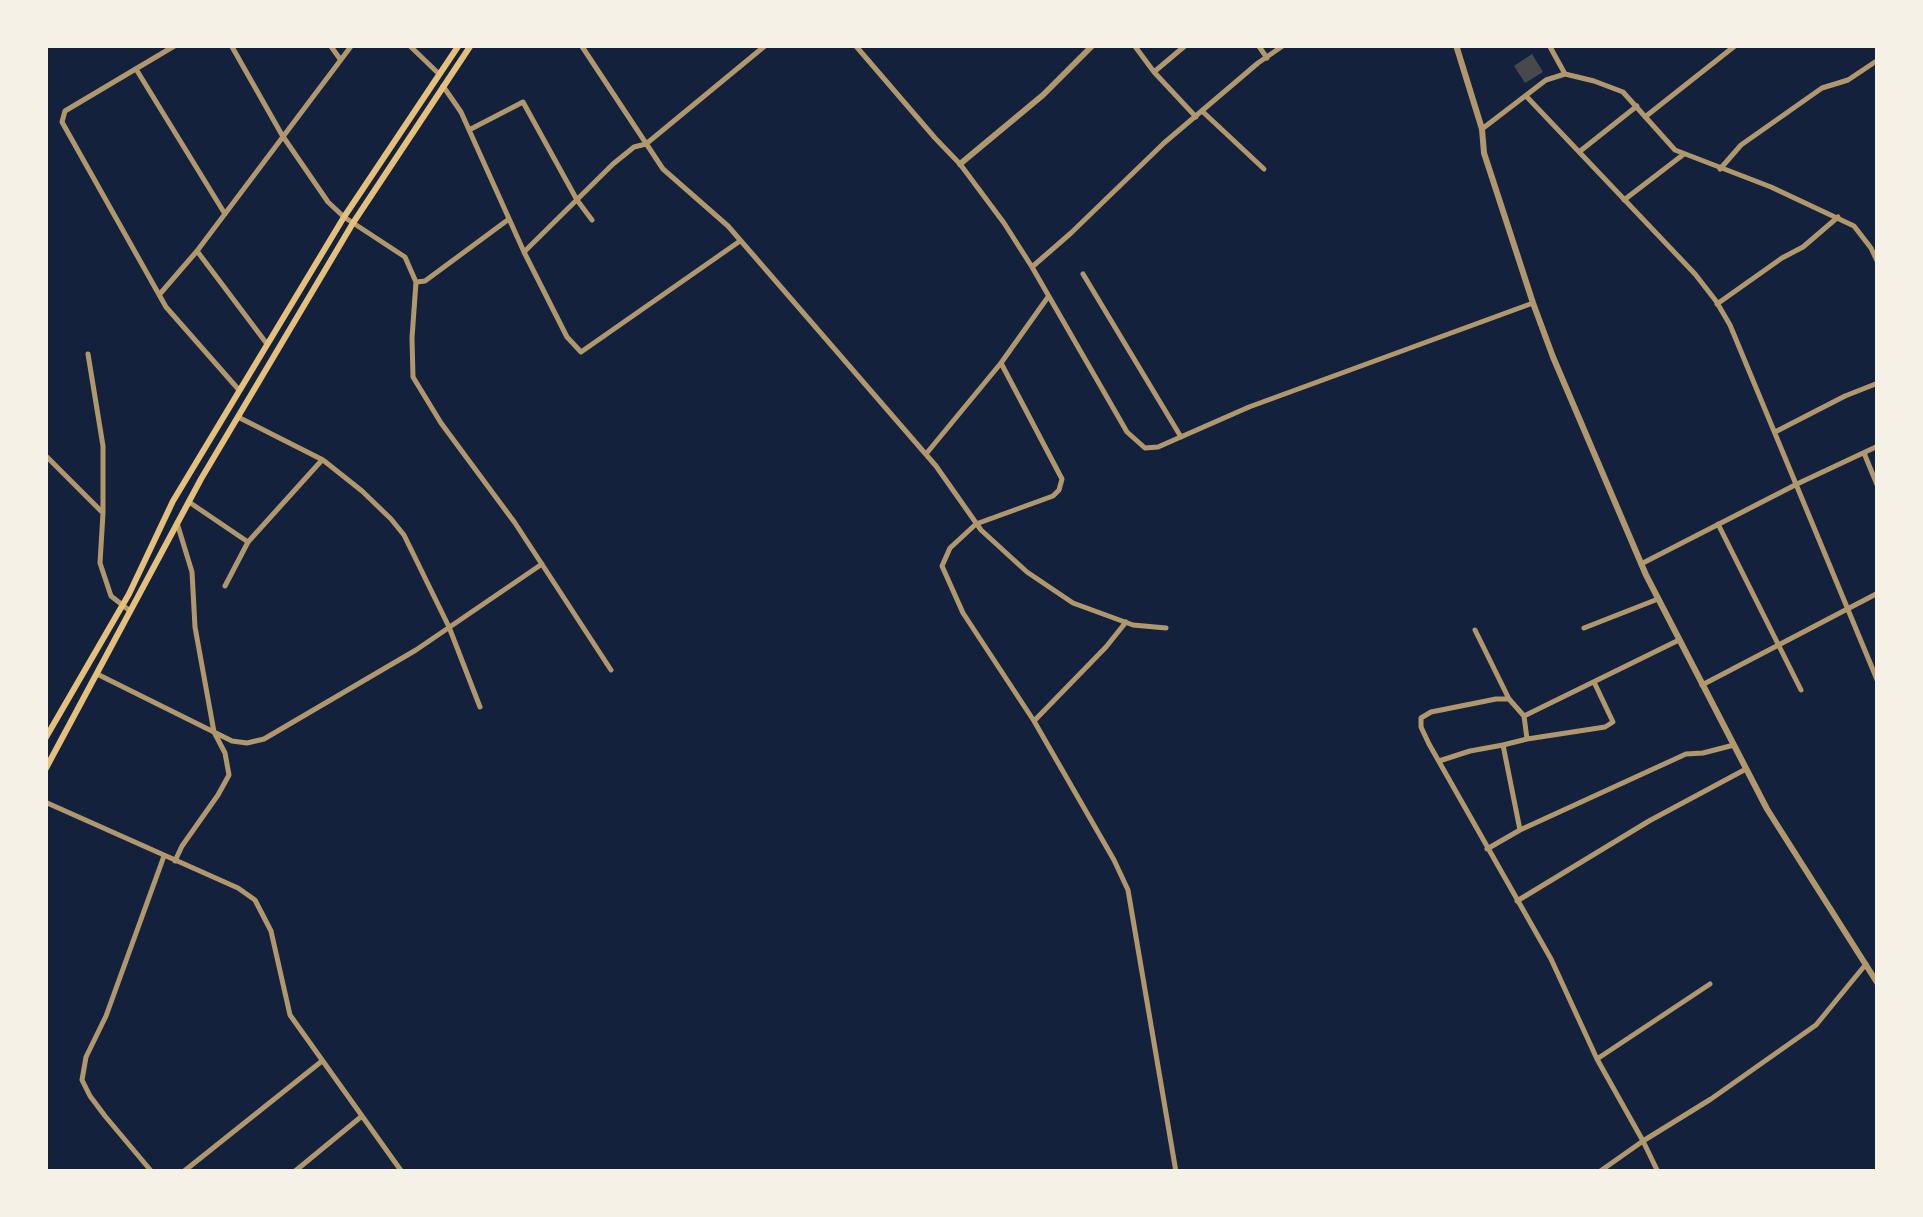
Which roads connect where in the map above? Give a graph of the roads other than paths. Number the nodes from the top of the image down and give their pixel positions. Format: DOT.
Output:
graph roads {
  1 [pos="176,45"];
  2 [pos="230,45"];
  3 [pos="330,45"];
  4 [pos="352,45"];
  5 [pos="409,45"];
  6 [pos="459,45"];
  7 [pos="471,45"];
  8 [pos="581,45"];
  9 [pos="766,45"];
  10 [pos="856,45"];
  11 [pos="1093,45"];
  12 [pos="1134,45"];
  13 [pos="1186,45"];
  14 [pos="1258,45"];
  15 [pos="1284,45"];
  16 [pos="1456,45"];
  17 [pos="1549,45"];
  18 [pos="1736,45"];
  19 [pos="1267,58"];
  20 [pos="340,60"];
  21 [pos="1878,60"];
  22 [pos="136,69"];
  23 [pos="1154,72"];
  24 [pos="440,74"];
  25 [pos="1565,74"];
  26 [pos="443,86"];
  27 [pos="1526,96"];
  28 [pos="1637,106"];
  29 [pos="1202,111"];
  30 [pos="1196,116"];
  31 [pos="1645,117"];
  32 [pos="1482,129"];
  33 [pos="469,130"];
  34 [pos="282,136"];
  35 [pos="646,144"];
  36 [pos="1579,152"];
  37 [pos="1684,154"];
  38 [pos="960,164"];
  39 [pos="1264,169"];
  40 [pos="1720,169"];
  41 [pos="577,200"];
  42 [pos="1624,200"];
  43 [pos="225,214"];
  44 [pos="344,217"];
  45 [pos="1838,217"];
  46 [pos="509,219"];
  47 [pos="592,220"];
  48 [pos="354,223"];
  49 [pos="740,241"];
  50 [pos="198,251"];
  51 [pos="524,252"];
  52 [pos="1878,263"];
  53 [pos="1032,267"];
  54 [pos="1082,274"];
  55 [pos="416,282"];
  56 [pos="159,295"];
  57 [pos="1048,297"];
  58 [pos="1533,303"];
  59 [pos="1718,304"];
  60 [pos="268,344"];
  61 [pos="88,354"];
  62 [pos="1001,364"];
  63 [pos="1878,383"];
  64 [pos="240,390"];
  65 [pos="238,417"];
  66 [pos="1775,432"];
  67 [pos="1180,437"];
  68 [pos="1878,446"];
  69 [pos="1864,453"];
  70 [pos="926,454"];
  71 [pos="45,456"];
  72 [pos="322,460"];
  73 [pos="1797,484"];
  74 [pos="1878,487"];
  75 [pos="188,502"];
  76 [pos="103,513"];
  77 [pos="177,523"];
  78 [pos="976,524"];
  79 [pos="1718,524"];
  80 [pos="248,542"];
  81 [pos="542,564"];
  82 [pos="1641,564"];
  83 [pos="225,586"];
  84 [pos="1878,593"];
  85 [pos="1658,599"];
  86 [pos="123,605"];
  87 [pos="1848,608"];
  88 [pos="130,611"];
  89 [pos="1126,622"];
  90 [pos="450,627"];
  91 [pos="1166,628"];
  92 [pos="1584,628"];
  93 [pos="1474,630"];
  94 [pos="1678,640"];
  95 [pos="1778,644"];
  96 [pos="611,670"];
  97 [pos="97,674"];
  98 [pos="1594,682"];
  99 [pos="1878,682"];
  100 [pos="1702,684"];
  101 [pos="1801,690"];
  102 [pos="1509,698"];
  103 [pos="480,706"];
  104 [pos="1524,716"];
  105 [pos="1034,721"];
  106 [pos="214,732"];
  107 [pos="45,739"];
  108 [pos="1527,739"];
  109 [pos="1504,745"];
  110 [pos="1734,745"];
  111 [pos="1438,761"];
  112 [pos="1746,768"];
  113 [pos="45,770"];
  114 [pos="45,802"];
  115 [pos="1520,830"];
  116 [pos="1487,849"];
  117 [pos="164,856"];
  118 [pos="175,861"];
  119 [pos="1517,901"];
  120 [pos="1866,964"];
  121 [pos="1710,984"];
  122 [pos="1878,984"];
  123 [pos="1596,1058"];
  124 [pos="322,1060"];
  125 [pos="362,1116"];
  126 [pos="1643,1141"];
  127 [pos="152,1172"];
  128 [pos="182,1172"];
  129 [pos="294,1172"];
  130 [pos="402,1172"];
  131 [pos="1176,1172"];
  132 [pos="1599,1172"];
  133 [pos="1658,1172"];
  1 -- 22 [label="street"];
  2 -- 34 [label="street"];
  3 -- 20 [label="street"];
  4 -- 20 [label="street"];
  5 -- 24 [label="street"];
  6 -- 24 [label="main road"];
  7 -- 26 [label="main road"];
  8 -- 35 [label="street"];
  9 -- 35 [label="street"];
  10 -- 38 [label="street"];
  11 -- 38 [label="street"];
  12 -- 23 [label="street"];
  13 -- 23 [label="street"];
  14 -- 19 [label="street"];
  15 -- 19 [label="street"];
  16 -- 32 [label="street"];
  17 -- 25 [label="street"];
  18 -- 31 [label="street"];
  19 -- 29 [label="street"];
  20 -- 34 [label="street"];
  21 -- 40 [label="street"];
  22 -- 43 [label="street"];
  22 -- 56 [label="street"];
  23 -- 30 [label="street"];
  24 -- 44 [label="main road"];
  25 -- 27 [label="street"];
  25 -- 28 [label="street"];
  26 -- 33 [label="street"];
  26 -- 48 [label="main road"];
  27 -- 32 [label="street"];
  27 -- 36 [label="street"];
  28 -- 31 [label="street"];
  28 -- 36 [label="street"];
  29 -- 30 [label="street"];
  29 -- 39 [label="street"];
  30 -- 53 [label="street"];
  31 -- 37 [label="street"];
  32 -- 58 [label="street"];
  33 -- 41 [label="street"];
  33 -- 46 [label="street"];
  34 -- 43 [label="street"];
  34 -- 44 [label="street"];
  35 -- 41 [label="street"];
  35 -- 49 [label="street"];
  36 -- 42 [label="street"];
  37 -- 40 [label="street"];
  37 -- 42 [label="street"];
  38 -- 53 [label="street"];
  40 -- 45 [label="street"];
  41 -- 47 [label="street"];
  41 -- 51 [label="street"];
  42 -- 59 [label="street"];
  43 -- 50 [label="street"];
  44 -- 48 [label="street"];
  44 -- 60 [label="main road"];
  45 -- 52 [label="street"];
  45 -- 59 [label="street"];
  46 -- 51 [label="street"];
  46 -- 55 [label="street"];
  48 -- 55 [label="street"];
  48 -- 65 [label="main road"];
  49 -- 51 [label="street"];
  49 -- 70 [label="street"];
  50 -- 56 [label="street"];
  50 -- 60 [label="street"];
  53 -- 57 [label="street"];
  54 -- 67 [label="street"];
  55 -- 81 [label="street"];
  56 -- 64 [label="street"];
  57 -- 62 [label="street"];
  57 -- 67 [label="street"];
  58 -- 67 [label="street"];
  58 -- 82 [label="street"];
  59 -- 66 [label="street"];
  60 -- 64 [label="main road"];
  61 -- 76 [label="street"];
  62 -- 70 [label="street"];
  62 -- 78 [label="street"];
  63 -- 66 [label="street"];
  64 -- 86 [label="main road"];
  65 -- 72 [label="street"];
  65 -- 75 [label="main road"];
  66 -- 73 [label="street"];
  68 -- 69 [label="street"];
  69 -- 73 [label="street"];
  69 -- 74 [label="street"];
  70 -- 78 [label="street"];
  71 -- 76 [label="street"];
  72 -- 80 [label="street"];
  72 -- 90 [label="street"];
  73 -- 79 [label="street"];
  73 -- 87 [label="street"];
  75 -- 77 [label="main road"];
  75 -- 80 [label="street"];
  76 -- 86 [label="street"];
  77 -- 88 [label="main road"];
  77 -- 106 [label="street"];
  78 -- 89 [label="street"];
  78 -- 105 [label="street"];
  79 -- 82 [label="street"];
  79 -- 95 [label="street"];
  80 -- 83 [label="street"];
  81 -- 90 [label="street"];
  81 -- 96 [label="street"];
  82 -- 85 [label="street"];
  84 -- 87 [label="street"];
  85 -- 92 [label="street"];
  85 -- 94 [label="street"];
  86 -- 88 [label="street"];
  86 -- 107 [label="main road"];
  87 -- 95 [label="street"];
  87 -- 99 [label="street"];
  88 -- 97 [label="main road"];
  89 -- 91 [label="street"];
  89 -- 105 [label="street"];
  90 -- 103 [label="street"];
  90 -- 106 [label="street"];
  93 -- 102 [label="street"];
  94 -- 98 [label="street"];
  94 -- 100 [label="street"];
  95 -- 100 [label="street"];
  95 -- 101 [label="street"];
  97 -- 106 [label="street"];
  97 -- 113 [label="main road"];
  98 -- 104 [label="street"];
  98 -- 108 [label="street"];
  100 -- 110 [label="street"];
  102 -- 104 [label="street"];
  102 -- 111 [label="street"];
  104 -- 108 [label="street"];
  105 -- 131 [label="street"];
  106 -- 118 [label="street"];
  108 -- 109 [label="street"];
  109 -- 111 [label="street"];
  109 -- 115 [label="street"];
  110 -- 112 [label="street"];
  110 -- 115 [label="street"];
  111 -- 116 [label="street"];
  112 -- 119 [label="street"];
  112 -- 120 [label="street"];
  114 -- 117 [label="street"];
  115 -- 116 [label="street"];
  116 -- 119 [label="street"];
  117 -- 118 [label="street"];
  117 -- 127 [label="street"];
  118 -- 124 [label="street"];
  119 -- 123 [label="street"];
  120 -- 122 [label="street"];
  120 -- 126 [label="street"];
  121 -- 123 [label="street"];
  123 -- 126 [label="street"];
  124 -- 125 [label="street"];
  124 -- 128 [label="street"];
  125 -- 129 [label="street"];
  125 -- 130 [label="street"];
  126 -- 132 [label="street"];
  126 -- 133 [label="street"];
}
